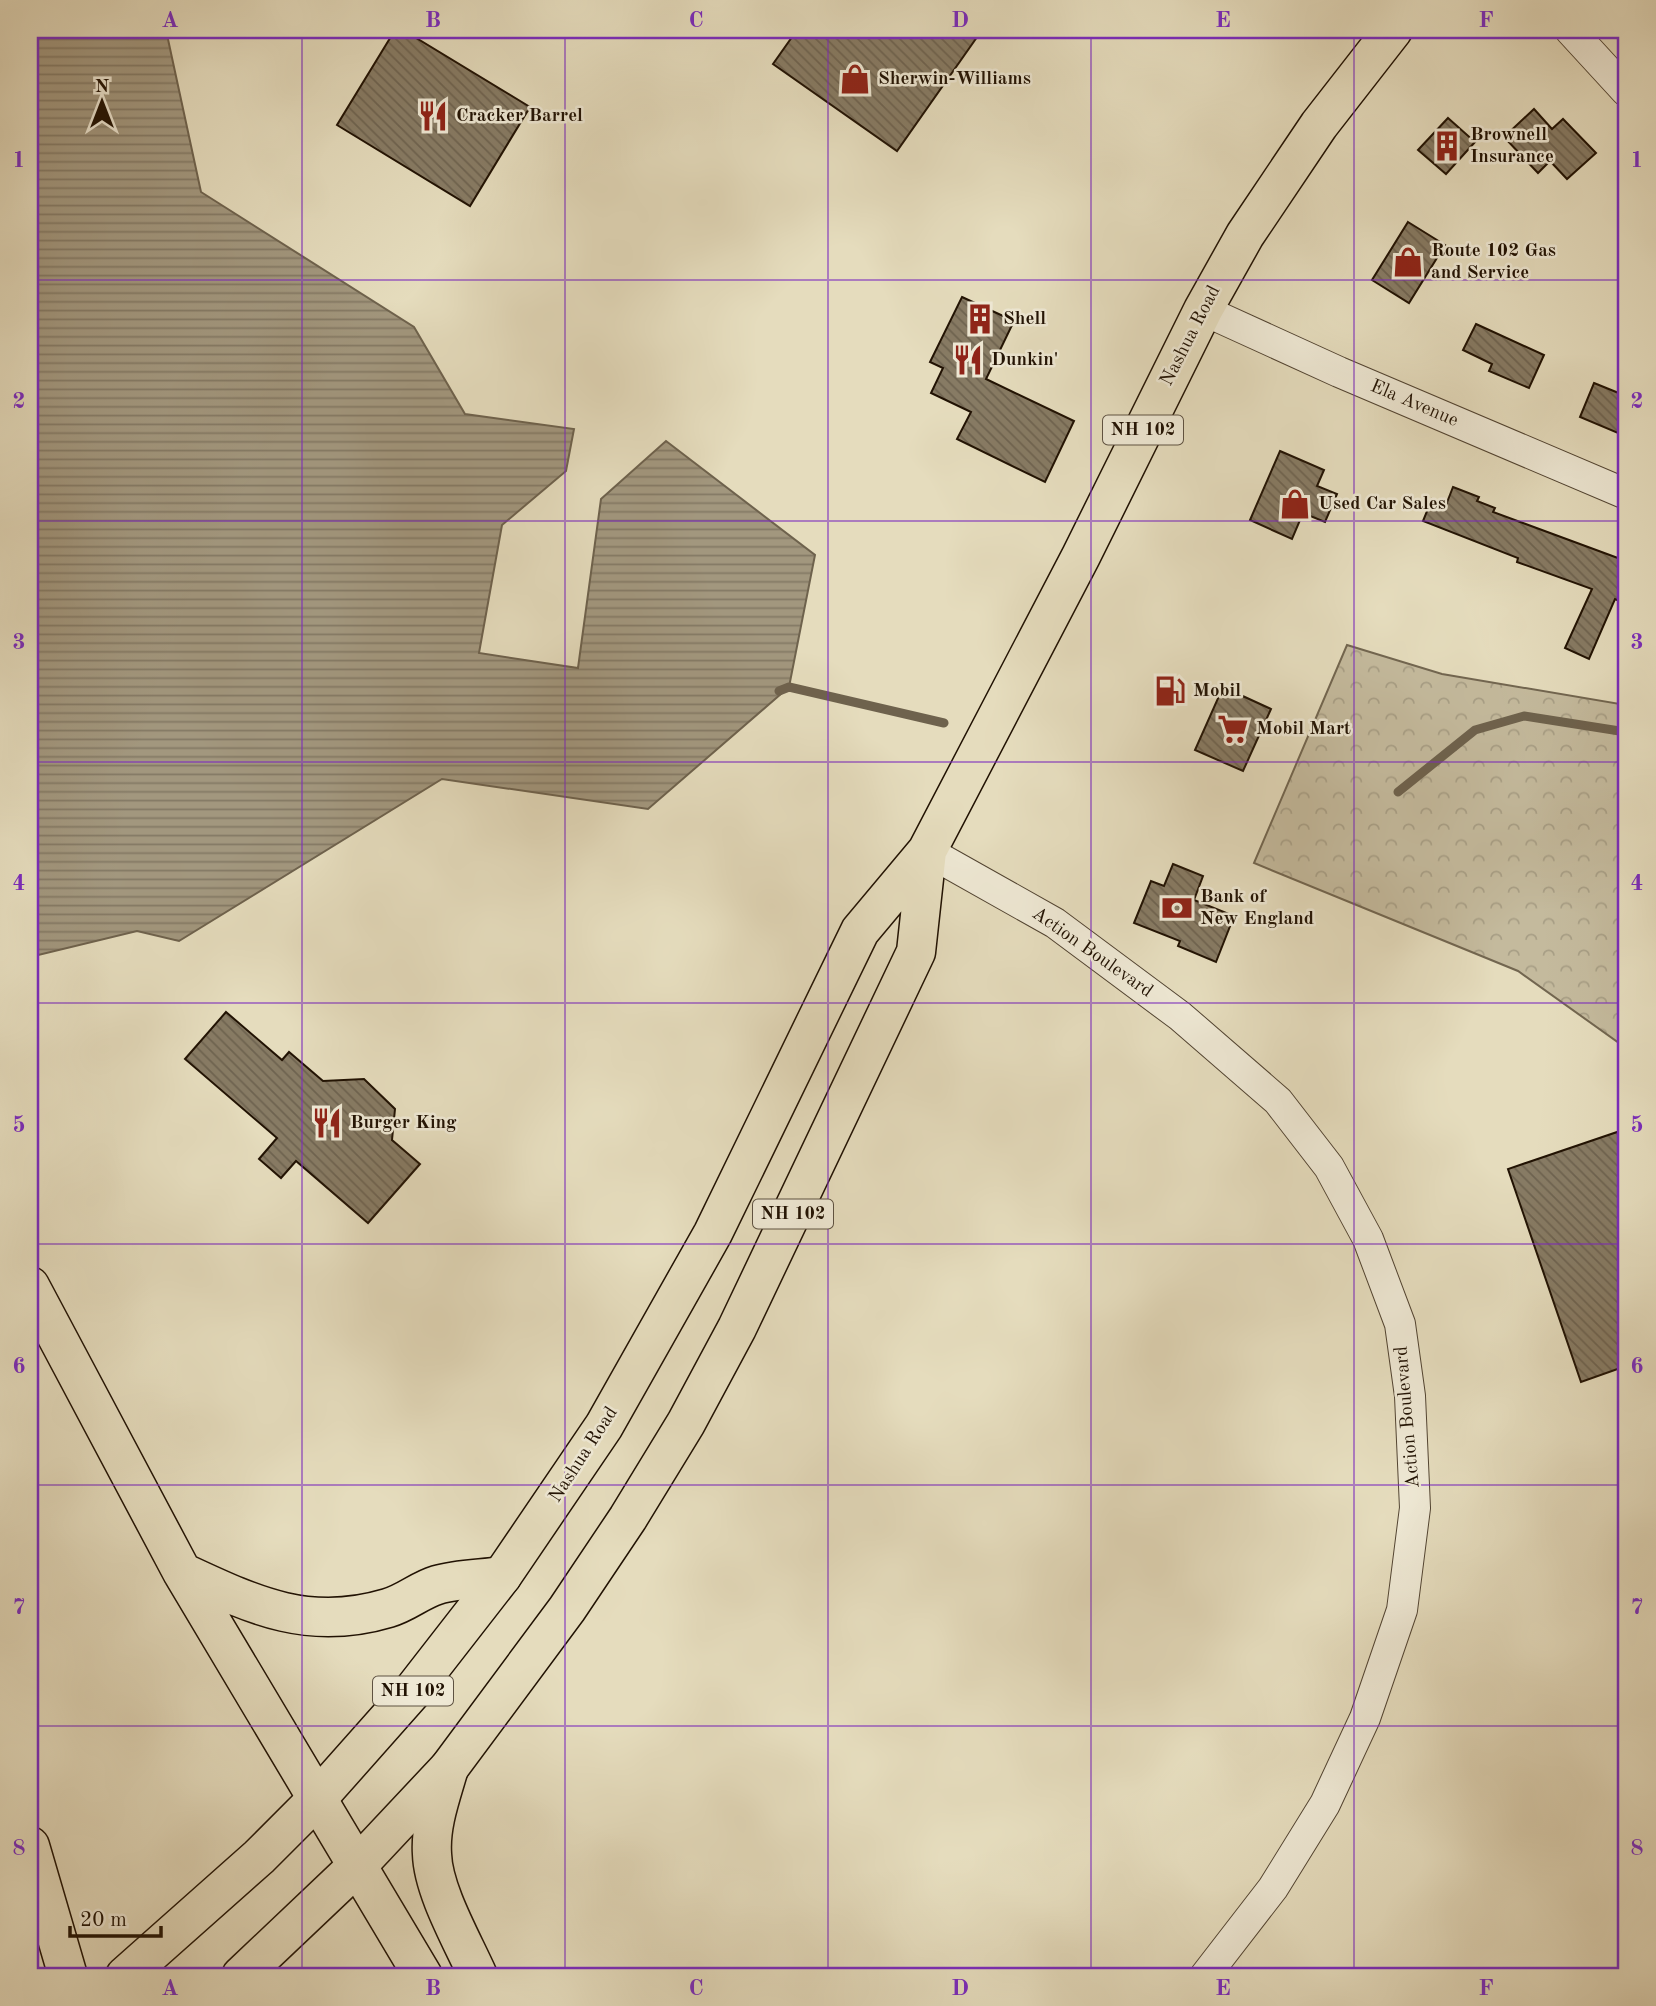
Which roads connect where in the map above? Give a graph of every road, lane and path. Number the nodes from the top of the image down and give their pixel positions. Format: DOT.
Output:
graph roads {
  1 [pos="1394,30"];
  2 [pos="1570,30"];
  3 [pos="1626,91"];
  4 [pos="1203,310"];
  5 [pos="1626,494"];
  6 [pos="927,851"];
  7 [pos="30,1286"];
  8 [pos="182,1572"];
  9 [pos="502,1576"];
  10 [pos="449,1768"];
  11 [pos="317,1799"];
  12 [pos="30,1846"];
  13 [pos="357,1866"];
  14 [pos="138,1965"];
  15 [pos="68,1976"];
  16 [pos="242,1976"];
  17 [pos="423,1976"];
  18 [pos="478,1976"];
  19 [pos="1205,1976"];
  1 -- 4 [label="main road, Nashua Road / NH 102"];
  2 -- 3 [label="street"];
  4 -- 5 [label="street, Ela Avenue"];
  4 -- 6 [label="main road, Nashua Road / NH 102"];
  6 -- 9 [label="main road, Nashua Road / NH 102"];
  6 -- 10 [label="main road, Nashua Road / NH 102"];
  6 -- 19 [label="street, Action Boulevard"];
  7 -- 8 [label="main road"];
  8 -- 9 [label="main road"];
  8 -- 11 [label="main road"];
  9 -- 11 [label="main road, Nashua Road / NH 102"];
  10 -- 13 [label="main road, Nashua Road / NH 102"];
  10 -- 18 [label="main road"];
  11 -- 13 [label="main road"];
  11 -- 14 [label="main road, Nashua Road / NH 102"];
  12 -- 15 [label="main road"];
  13 -- 16 [label="main road, Nashua Road / NH 102"];
  13 -- 17 [label="main road"];
}
